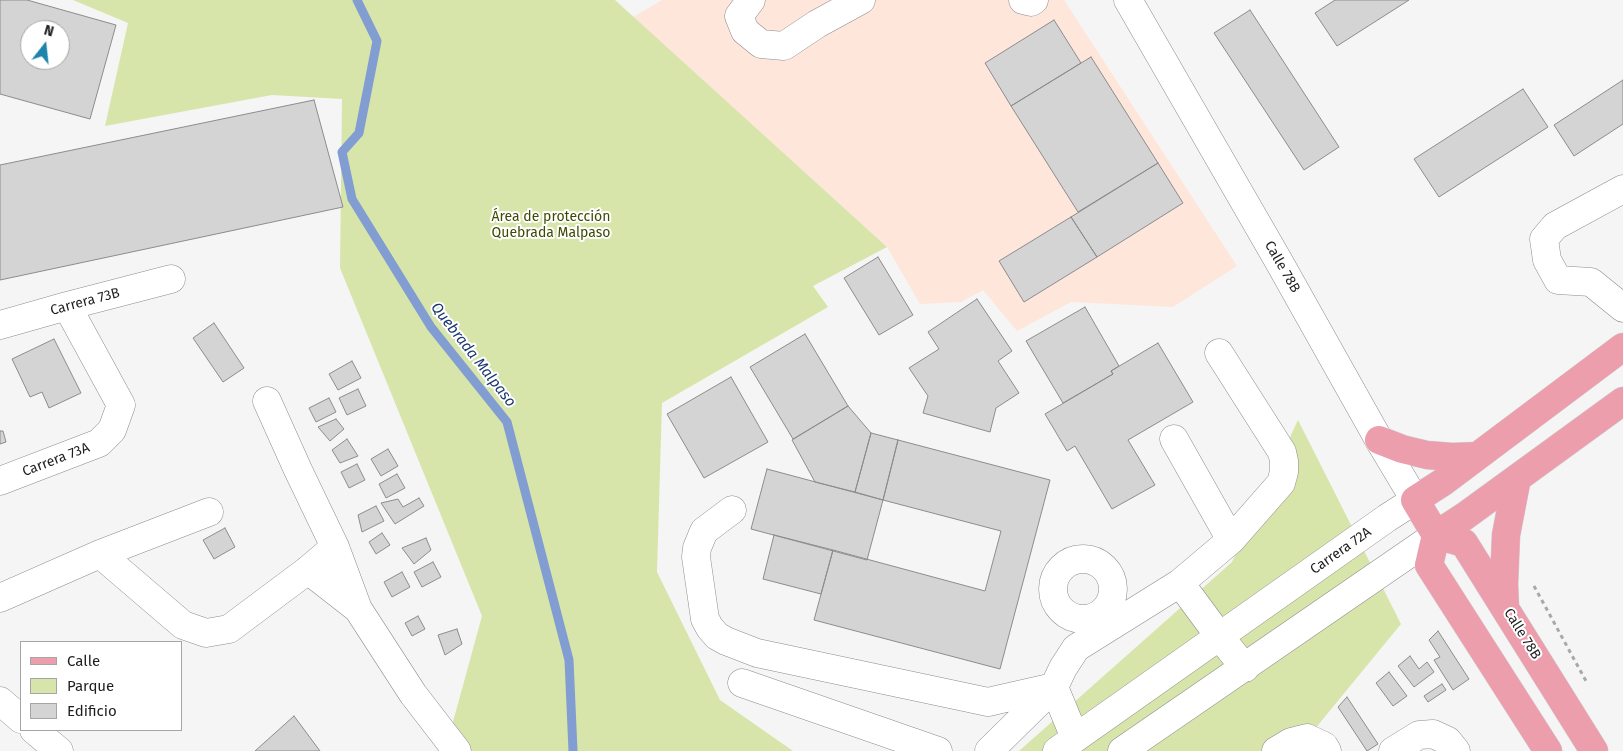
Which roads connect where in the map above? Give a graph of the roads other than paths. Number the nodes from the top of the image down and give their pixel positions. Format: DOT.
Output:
graph roads {
  1 [pos="751,0"];
  2 [pos="861,0"];
  3 [pos="1023,0"];
  4 [pos="1034,0"];
  5 [pos="1128,0"];
  6 [pos="1623,189"];
  7 [pos="171,279"];
  8 [pos="67,306"];
  9 [pos="1623,308"];
  10 [pos="0,325"];
  11 [pos="1623,347"];
  12 [pos="1219,353"];
  13 [pos="267,401"];
  14 [pos="1621,404"];
  15 [pos="1174,439"];
  16 [pos="1379,440"];
  17 [pos="1477,456"];
  18 [pos="1517,478"];
  19 [pos="0,481"];
  20 [pos="1415,500"];
  21 [pos="732,510"];
  22 [pos="209,512"];
  23 [pos="1436,535"];
  24 [pos="1232,540"];
  25 [pos="335,547"];
  26 [pos="100,554"];
  27 [pos="308,570"];
  28 [pos="1171,587"];
  29 [pos="1113,594"];
  30 [pos="0,598"];
  31 [pos="1505,608"];
  32 [pos="358,610"];
  33 [pos="1080,619"];
  34 [pos="1220,637"];
  35 [pos="1076,648"];
  36 [pos="1245,668"];
  37 [pos="742,684"];
  38 [pos="1054,687"];
  39 [pos="0,701"];
  40 [pos="20,718"];
  41 [pos="35,731"];
  42 [pos="1066,744"];
  43 [pos="1326,749"];
  44 [pos="59,751"];
  45 [pos="457,751"];
  46 [pos="938,751"];
  47 [pos="989,751"];
  48 [pos="1122,751"];
  49 [pos="1276,751"];
  50 [pos="1393,751"];
  51 [pos="1456,751"];
  52 [pos="1548,751"];
  53 [pos="1594,751"];
  1 -- 2 [label="street"];
  3 -- 4 [label="street"];
  5 -- 16 [label="street, Calle 78B"];
  6 -- 9 [label="street"];
  7 -- 8 [label="street, Carrera 73B"];
  8 -- 10 [label="street, Carrera 73B"];
  8 -- 19 [label="street, Carrera 73A"];
  11 -- 17 [label="main road, Carrera 72A"];
  12 -- 24 [label="street"];
  13 -- 25 [label="street"];
  14 -- 18 [label="main road"];
  15 -- 24 [label="street"];
  16 -- 17 [label="main road"];
  16 -- 20 [label="street, Calle 78B"];
  17 -- 20 [label="main road, Carrera 72A"];
  18 -- 23 [label="main road"];
  18 -- 31 [label="main road"];
  20 -- 23 [label="main road, Calle 78B"];
  20 -- 34 [label="street, Carrera 72A"];
  21 -- 38 [label="street"];
  22 -- 26 [label="street"];
  23 -- 31 [label="main road, Calle 78B"];
  23 -- 36 [label="street"];
  23 -- 52 [label="main road"];
  24 -- 28 [label="street"];
  25 -- 27 [label="street"];
  25 -- 32 [label="street"];
  26 -- 27 [label="street"];
  26 -- 30 [label="street"];
  27 -- 32 [label="street"];
  28 -- 29 [label="street"];
  28 -- 34 [label="street"];
  28 -- 35 [label="street"];
  29 -- 33 [label="street"];
  29 -- 33 [label="street"];
  31 -- 53 [label="main road, Calle 78B"];
  32 -- 45 [label="street"];
  33 -- 35 [label="street"];
  34 -- 36 [label="street"];
  34 -- 42 [label="street, Carrera 72A"];
  35 -- 38 [label="street"];
  36 -- 48 [label="street"];
  37 -- 46 [label="street"];
  38 -- 42 [label="street"];
  38 -- 47 [label="street"];
  39 -- 40 [label="street"];
  41 -- 44 [label="street"];
  43 -- 49 [label="street"];
  50 -- 51 [label="street"];
}
